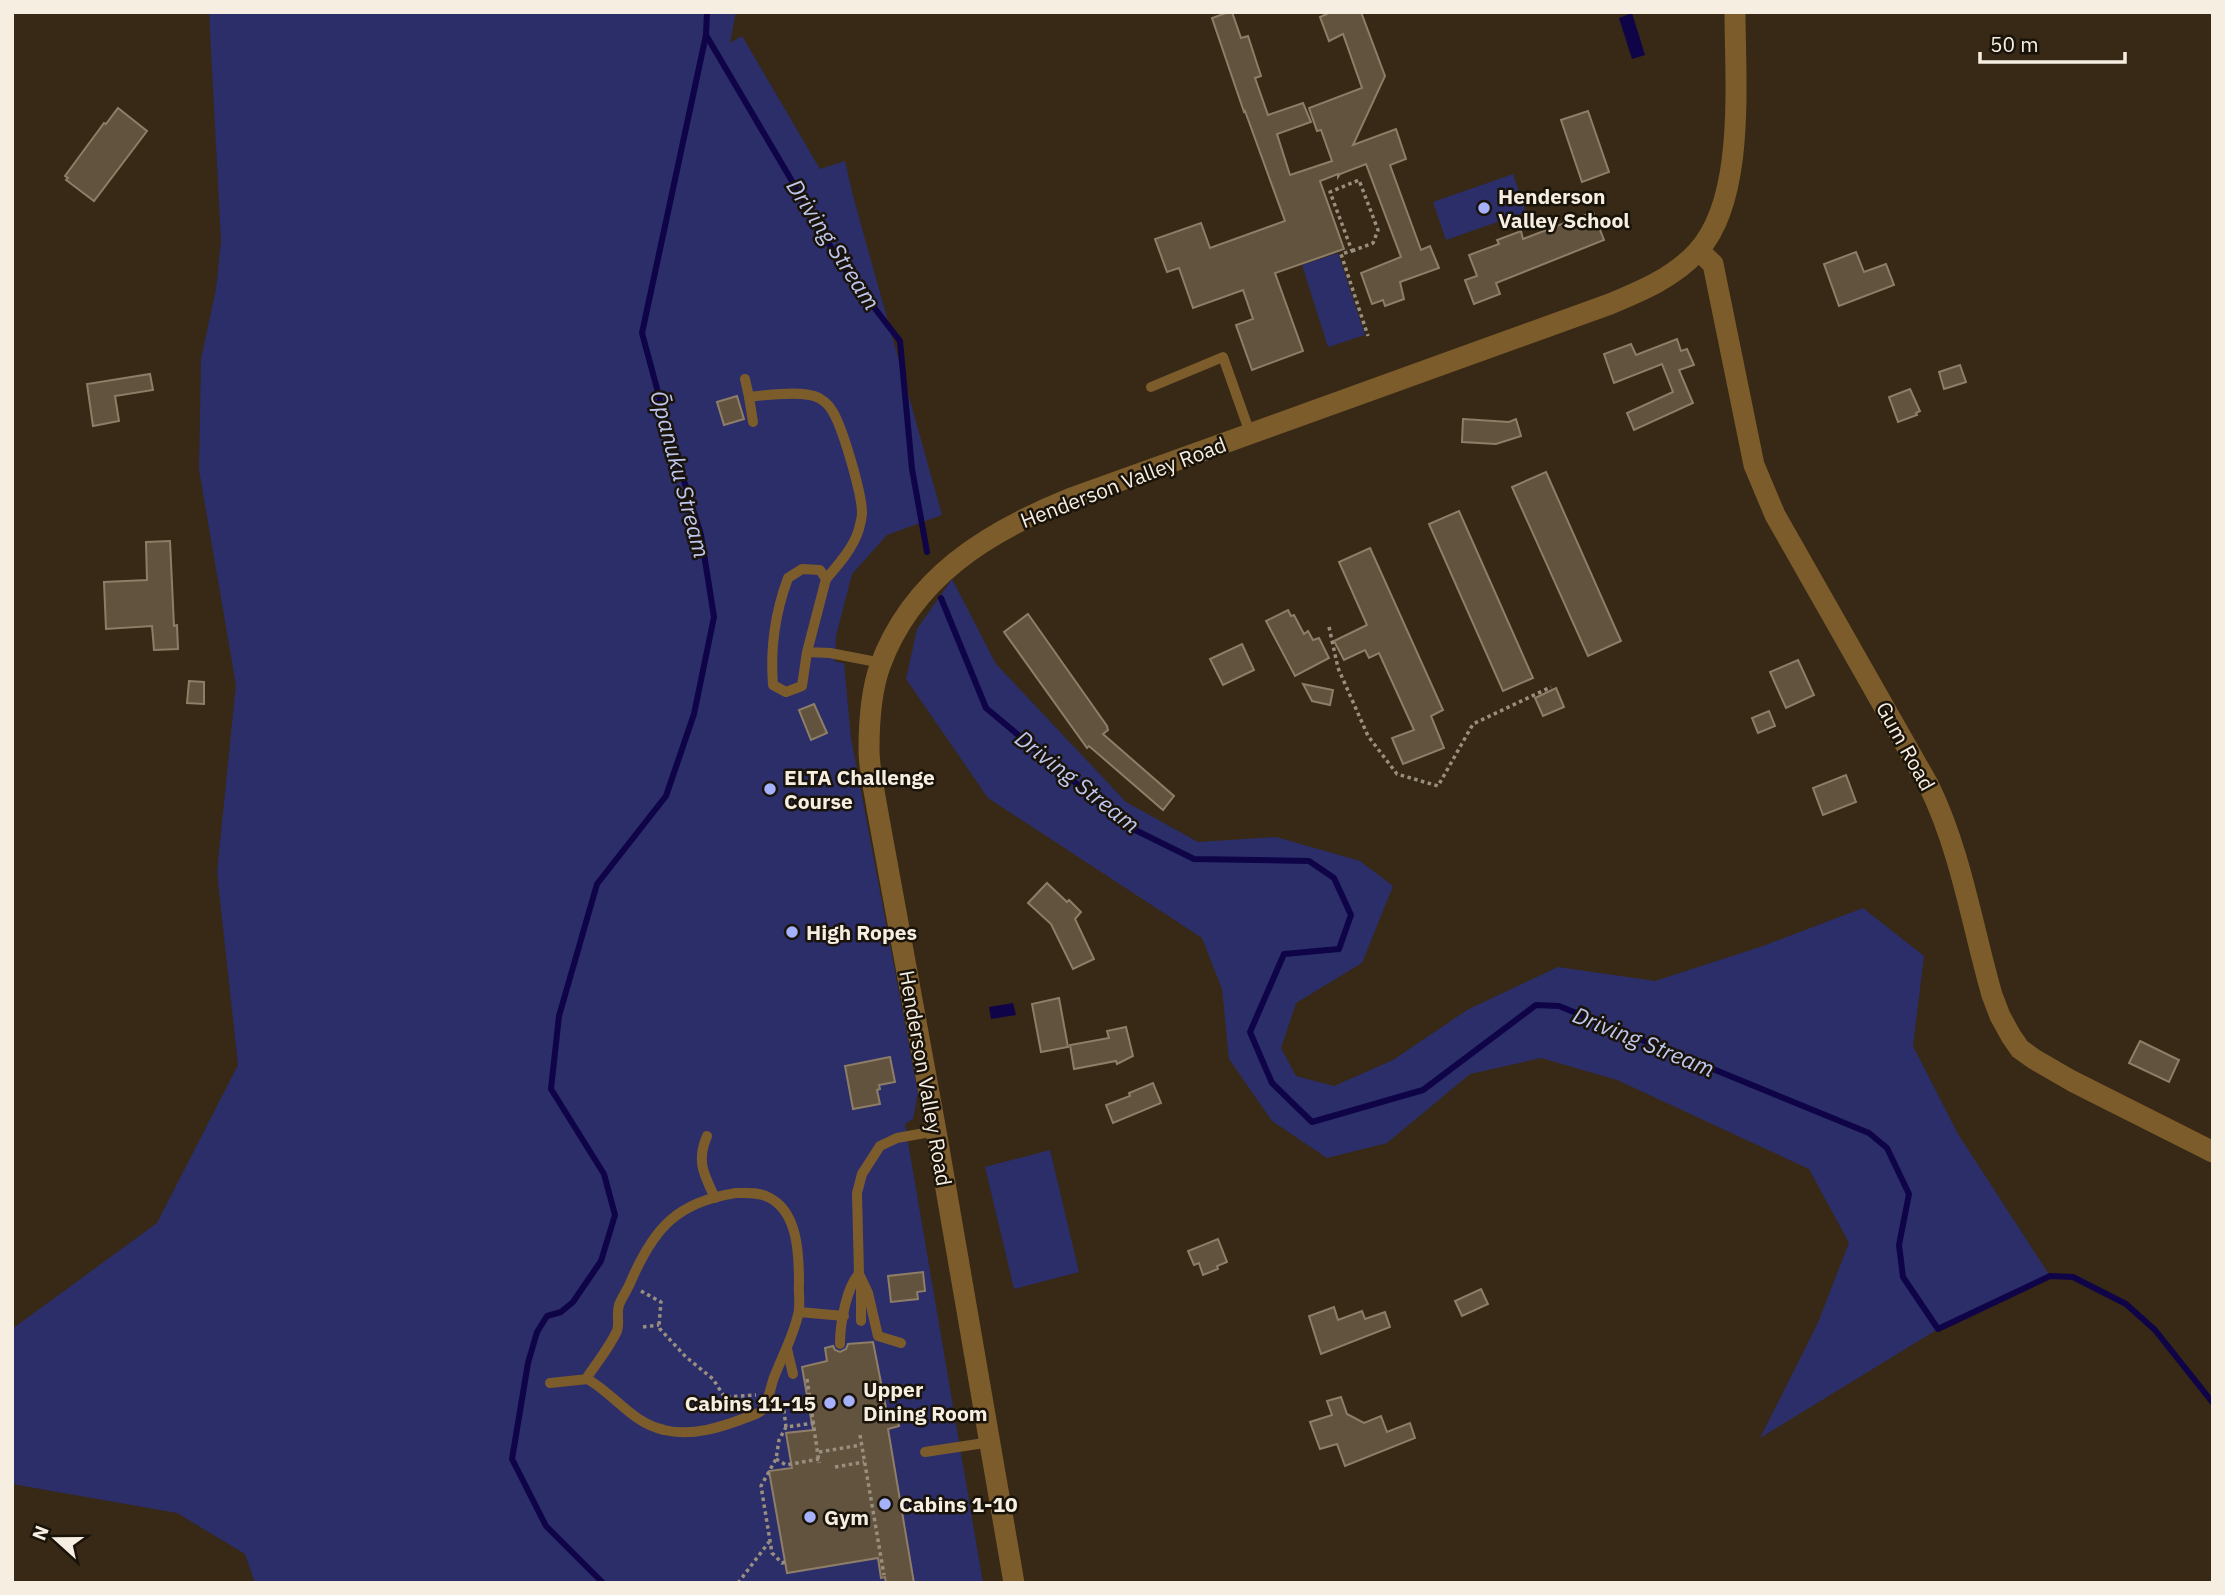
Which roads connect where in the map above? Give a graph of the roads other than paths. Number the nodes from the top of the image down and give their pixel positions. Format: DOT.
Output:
graph roads {
  1 [pos="1735,12"];
  2 [pos="1699,251"];
  3 [pos="745,379"];
  4 [pos="1152,387"];
  5 [pos="749,397"];
  6 [pos="753,422"];
  7 [pos="1250,433"];
  8 [pos="826,579"];
  9 [pos="807,652"];
  10 [pos="882,663"];
  11 [pos="936,1131"];
  12 [pos="707,1136"];
  13 [pos="2213,1152"];
  14 [pos="715,1198"];
  15 [pos="859,1274"];
  16 [pos="799,1312"];
  17 [pos="844,1316"];
  18 [pos="861,1321"];
  19 [pos="901,1343"];
  20 [pos="840,1344"];
  21 [pos="787,1349"];
  22 [pos="793,1374"];
  23 [pos="588,1379"];
  24 [pos="550,1383"];
  25 [pos="991,1442"];
  26 [pos="925,1452"];
  27 [pos="1014,1583"];
  1 -- 2 [label="street, Henderson Valley Road"];
  2 -- 7 [label="street, Henderson Valley Road"];
  2 -- 13 [label="street, Gum Road"];
  3 -- 5 [label="lane"];
  4 -- 7 [label="lane"];
  5 -- 6 [label="lane"];
  5 -- 8 [label="lane"];
  7 -- 10 [label="street, Henderson Valley Road"];
  8 -- 9 [label="lane"];
  8 -- 9 [label="lane"];
  9 -- 10 [label="lane"];
  10 -- 11 [label="street, Henderson Valley Road"];
  11 -- 15 [label="lane"];
  11 -- 25 [label="street, Henderson Valley Road"];
  12 -- 14 [label="lane"];
  14 -- 16 [label="lane"];
  14 -- 23 [label="lane"];
  15 -- 17 [label="lane"];
  15 -- 18 [label="lane"];
  15 -- 19 [label="lane"];
  16 -- 17 [label="lane"];
  16 -- 21 [label="lane"];
  17 -- 20 [label="lane"];
  21 -- 22 [label="lane"];
  21 -- 23 [label="lane"];
  23 -- 24 [label="lane"];
  25 -- 26 [label="lane"];
  25 -- 27 [label="street, Henderson Valley Road"];
}
